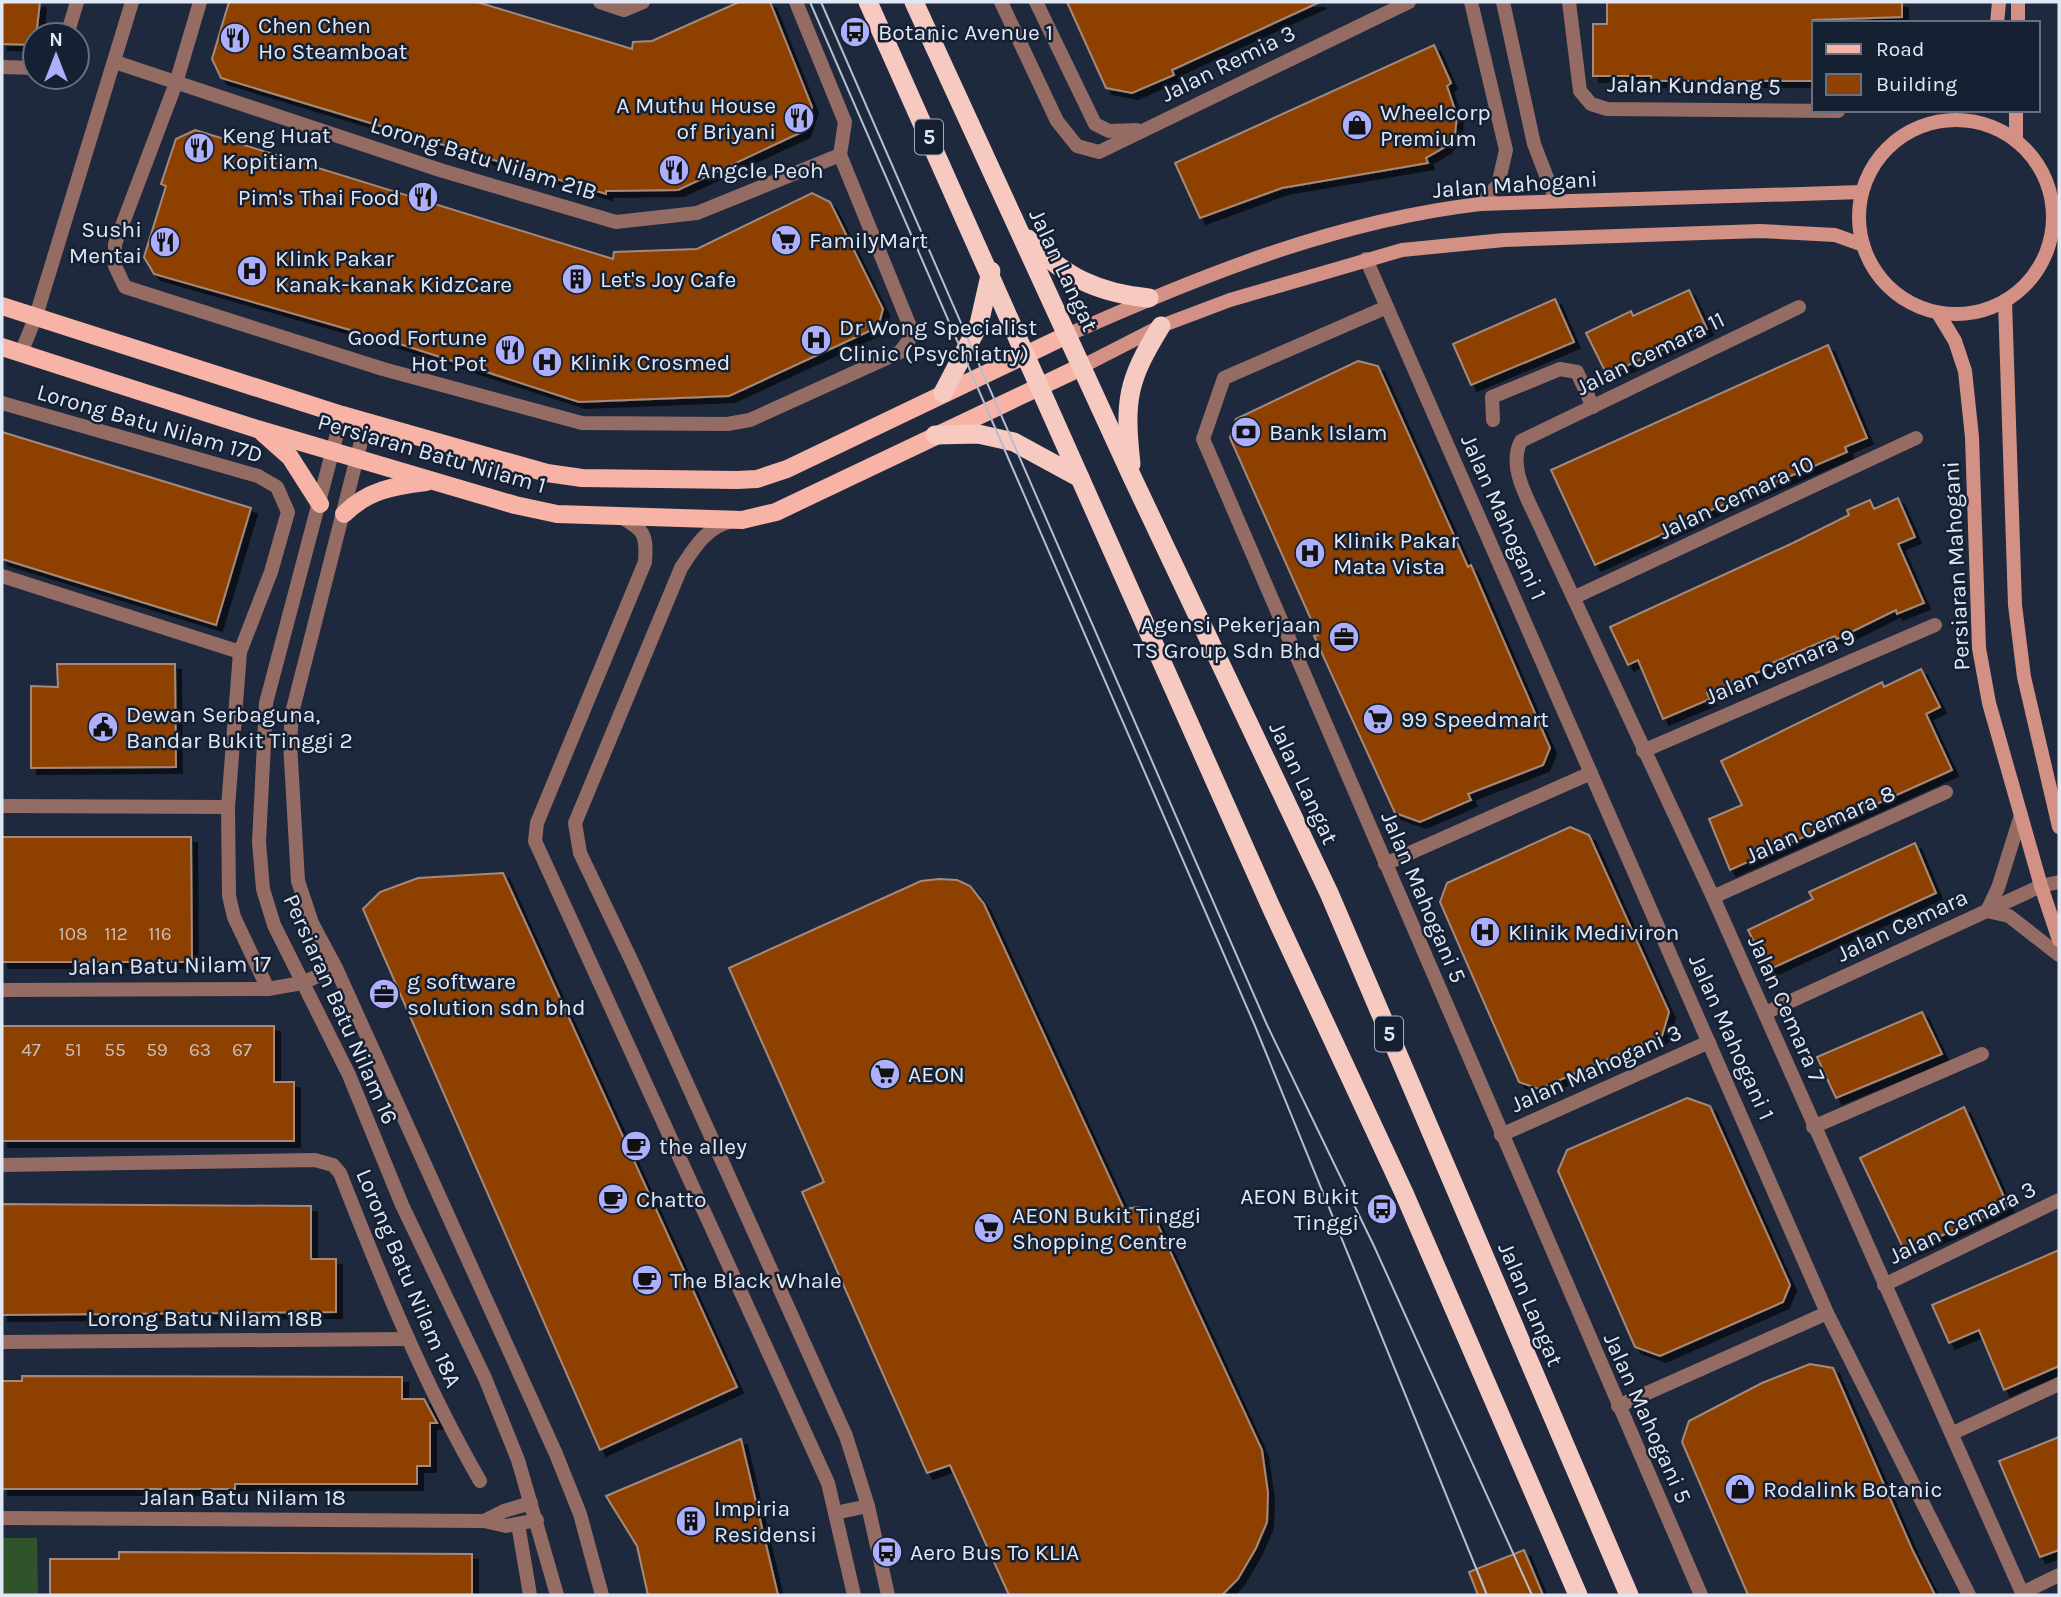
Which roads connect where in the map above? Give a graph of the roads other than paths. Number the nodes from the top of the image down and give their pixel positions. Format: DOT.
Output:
graph roads {
  1 [pos="77,2"];
  2 [pos="132,2"];
  3 [pos="200,2"];
  4 [pos="600,2"];
  5 [pos="643,2"];
  6 [pos="796,2"];
  7 [pos="868,2"];
  8 [pos="914,2"];
  9 [pos="1001,2"];
  10 [pos="1036,2"];
  11 [pos="1409,2"];
  12 [pos="1471,2"];
  13 [pos="1503,2"];
  14 [pos="1569,2"];
  15 [pos="1999,2"];
  16 [pos="2018,2"];
  17 [pos="71,21"];
  18 [pos="1997,21"];
  19 [pos="2018,21"];
  20 [pos="115,62"];
  21 [pos="2,67"];
  22 [pos="21,68"];
  23 [pos="177,83"];
  24 [pos="1812,111"];
  25 [pos="2016,112"];
  26 [pos="1947,116"];
  27 [pos="1142,130"];
  28 [pos="2016,141"];
  29 [pos="840,155"];
  30 [pos="1862,192"];
  31 [pos="1556,201"];
  32 [pos="1480,204"];
  33 [pos="1017,228"];
  34 [pos="1863,245"];
  35 [pos="1366,259"];
  36 [pos="990,271"];
  37 [pos="1149,298"];
  38 [pos="2005,301"];
  39 [pos="2,306"];
  40 [pos="1387,307"];
  41 [pos="1800,307"];
  42 [pos="1938,313"];
  43 [pos="36,316"];
  44 [pos="1161,326"];
  45 [pos="1067,335"];
  46 [pos="2,347"];
  47 [pos="1027,352"];
  48 [pos="21,353"];
  49 [pos="1081,367"];
  50 [pos="1041,385"];
  51 [pos="943,393"];
  52 [pos="2,403"];
  53 [pos="1592,407"];
  54 [pos="342,415"];
  55 [pos="1493,420"];
  56 [pos="366,422"];
  57 [pos="257,429"];
  58 [pos="935,435"];
  59 [pos="1916,438"];
  60 [pos="1521,441"];
  61 [pos="332,450"];
  62 [pos="357,457"];
  63 [pos="1080,478"];
  64 [pos="1133,479"];
  65 [pos="433,481"];
  66 [pos="320,503"];
  67 [pos="344,514"];
  68 [pos="618,516"];
  69 [pos="741,520"];
  70 [pos="2,576"];
  71 [pos="1575,597"];
  72 [pos="1935,625"];
  73 [pos="240,652"];
  74 [pos="1643,751"];
  75 [pos="1591,773"];
  76 [pos="1946,792"];
  77 [pos="2,806"];
  78 [pos="228,807"];
  79 [pos="2021,815"];
  80 [pos="2059,827"];
  81 [pos="1385,864"];
  82 [pos="2059,882"];
  83 [pos="2041,886"];
  84 [pos="1713,897"];
  85 [pos="1987,911"];
  86 [pos="2059,940"];
  87 [pos="2059,956"];
  88 [pos="336,968"];
  89 [pos="302,983"];
  90 [pos="268,989"];
  91 [pos="2,990"];
  92 [pos="1765,1013"];
  93 [pos="1709,1042"];
  94 [pos="1982,1054"];
  95 [pos="1813,1126"];
  96 [pos="1501,1135"];
  97 [pos="2,1165"];
  98 [pos="2059,1200"];
  99 [pos="1884,1284"];
  100 [pos="1827,1313"];
  101 [pos="408,1339"];
  102 [pos="2,1342"];
  103 [pos="2059,1384"];
  104 [pos="1618,1406"];
  105 [pos="1952,1433"];
  106 [pos="480,1480"];
  107 [pos="531,1503"];
  108 [pos="868,1506"];
  109 [pos="835,1513"];
  110 [pos="2,1518"];
  111 [pos="537,1520"];
  112 [pos="484,1521"];
  113 [pos="518,1524"];
  114 [pos="2059,1575"];
  115 [pos="2023,1594"];
  116 [pos="530,1595"];
  117 [pos="557,1595"];
  118 [pos="602,1595"];
  119 [pos="854,1595"];
  120 [pos="888,1595"];
  121 [pos="1578,1595"];
  122 [pos="1629,1595"];
  123 [pos="1701,1595"];
  124 [pos="1969,1595"];
  1 -- 17 [label="street"];
  2 -- 20 [label="street"];
  3 -- 23 [label="street"];
  4 -- 5 [label="street"];
  6 -- 29 [label="street"];
  7 -- 36 [label="highway, 5"];
  8 -- 33 [label="highway, Jalan Langat / 5"];
  9 -- 27 [label="street, Jalan Remia 3"];
  10 -- 27 [label="street, Jalan Remia 3"];
  11 -- 27 [label="street, Jalan Remia 3"];
  12 -- 32 [label="street"];
  13 -- 31 [label="street"];
  14 -- 24 [label="street, Jalan Kundang 5"];
  15 -- 18 [label="main road"];
  16 -- 19 [label="main road"];
  20 -- 23 [label="street, Lorong Batu Nilam 21B"];
  20 -- 43 [label="street"];
  21 -- 22 [label="street"];
  23 -- 29 [label="street, Lorong Batu Nilam 21B"];
  23 -- 29 [label="street"];
  25 -- 28 [label="main road"];
  26 -- 28 [label="main road"];
  26 -- 30 [label="main road"];
  28 -- 38 [label="main road"];
  30 -- 31 [label="main road, Jalan Mahogani"];
  30 -- 34 [label="main road"];
  31 -- 32 [label="main road, Jalan Mahogani"];
  32 -- 37 [label="main road, Jalan Mahogani"];
  33 -- 37 [label="highway"];
  33 -- 45 [label="highway, Jalan Langat / 5"];
  34 -- 35 [label="main road"];
  34 -- 42 [label="main road"];
  35 -- 40 [label="street, Jalan Mahogani 1"];
  35 -- 44 [label="main road"];
  36 -- 47 [label="highway, 5"];
  36 -- 51 [label="highway"];
  37 -- 45 [label="main road, Jalan Mahogani"];
  38 -- 42 [label="main road"];
  38 -- 80 [label="main road"];
  39 -- 43 [label="main road, Persiaran Batu Nilam 1"];
  40 -- 75 [label="street, Jalan Mahogani 1"];
  40 -- 81 [label="street, Jalan Mahogani 5"];
  41 -- 53 [label="street, Jalan Cemara 11"];
  42 -- 79 [label="main road, Persiaran Mahogani"];
  43 -- 48 [label="street"];
  43 -- 54 [label="main road, Persiaran Batu Nilam 1"];
  44 -- 49 [label="main road"];
  44 -- 64 [label="highway"];
  45 -- 47 [label="main road, Persiaran Batu Nilam 1"];
  45 -- 49 [label="highway, Jalan Langat / 5"];
  46 -- 48 [label="main road, Persiaran Batu Nilam 1"];
  47 -- 50 [label="highway, 5"];
  47 -- 51 [label="main road, Persiaran Batu Nilam 1"];
  48 -- 57 [label="main road, Persiaran Batu Nilam 1"];
  49 -- 50 [label="main road, Persiaran Batu Nilam 1"];
  49 -- 64 [label="highway, Jalan Langat / 5"];
  50 -- 58 [label="main road, Persiaran Batu Nilam 1"];
  50 -- 63 [label="highway, 5"];
  51 -- 56 [label="main road, Persiaran Batu Nilam 1"];
  52 -- 73 [label="street, Lorong Batu Nilam 17D"];
  53 -- 55 [label="street"];
  53 -- 60 [label="street, Jalan Cemara 11"];
  54 -- 56 [label="main road, Persiaran Batu Nilam 1"];
  54 -- 61 [label="street, Persiaran Batu Nilam 16"];
  56 -- 62 [label="street, Persiaran Batu Nilam 16"];
  57 -- 61 [label="main road, Persiaran Batu Nilam 1"];
  57 -- 66 [label="main road"];
  58 -- 63 [label="highway"];
  58 -- 69 [label="main road, Persiaran Batu Nilam 1"];
  59 -- 71 [label="street, Jalan Cemara 10"];
  60 -- 71 [label="street, Jalan Cemara 7"];
  61 -- 62 [label="main road, Persiaran Batu Nilam 1"];
  61 -- 66 [label="street, Persiaran Batu Nilam 16"];
  62 -- 65 [label="main road, Persiaran Batu Nilam 1"];
  62 -- 67 [label="street, Persiaran Batu Nilam 16"];
  63 -- 121 [label="highway, 5"];
  64 -- 122 [label="highway, Jalan Langat / 5"];
  65 -- 67 [label="main road"];
  65 -- 68 [label="main road, Persiaran Batu Nilam 1"];
  66 -- 89 [label="street, Persiaran Batu Nilam 16"];
  67 -- 88 [label="street, Persiaran Batu Nilam 16"];
  68 -- 69 [label="main road, Persiaran Batu Nilam 1"];
  68 -- 109 [label="street"];
  69 -- 108 [label="street"];
  70 -- 73 [label="street"];
  71 -- 74 [label="street, Jalan Cemara 7"];
  72 -- 74 [label="street, Jalan Cemara 9"];
  73 -- 78 [label="street, Lorong Batu Nilam 17D"];
  74 -- 84 [label="street, Jalan Cemara 7"];
  75 -- 81 [label="street"];
  75 -- 93 [label="street, Jalan Mahogani 1"];
  76 -- 84 [label="street, Jalan Cemara 8"];
  77 -- 78 [label="street"];
  78 -- 90 [label="street"];
  79 -- 83 [label="main road, Persiaran Mahogani"];
  79 -- 85 [label="street"];
  81 -- 96 [label="street, Jalan Mahogani 5"];
  82 -- 83 [label="street, Jalan Cemara"];
  83 -- 85 [label="street, Jalan Cemara"];
  83 -- 86 [label="main road, Persiaran Mahogani"];
  84 -- 92 [label="street, Jalan Cemara 7"];
  85 -- 87 [label="street"];
  85 -- 92 [label="street, Jalan Cemara"];
  88 -- 89 [label="street, Jalan Batu Nilam 17"];
  88 -- 118 [label="street, Persiaran Batu Nilam 16"];
  89 -- 90 [label="street, Jalan Batu Nilam 17"];
  89 -- 107 [label="street, Persiaran Batu Nilam 16"];
  90 -- 91 [label="street, Jalan Batu Nilam 17"];
  92 -- 95 [label="street, Jalan Cemara 7"];
  93 -- 96 [label="street, Jalan Mahogani 3"];
  93 -- 100 [label="street, Jalan Mahogani 1"];
  94 -- 95 [label="street"];
  95 -- 99 [label="street, Jalan Cemara 7"];
  96 -- 104 [label="street, Jalan Mahogani 5"];
  97 -- 101 [label="street, Lorong Batu Nilam 18A"];
  98 -- 99 [label="street, Jalan Cemara 3"];
  99 -- 105 [label="street, Jalan Cemara 7"];
  100 -- 104 [label="street"];
  100 -- 124 [label="street, Jalan Mahogani 1"];
  101 -- 102 [label="street, Lorong Batu Nilam 18B"];
  101 -- 106 [label="street, Lorong Batu Nilam 18A"];
  103 -- 105 [label="street"];
  104 -- 123 [label="street, Jalan Mahogani 5"];
  105 -- 115 [label="street, Jalan Cemara 7"];
  107 -- 111 [label="street, Persiaran Batu Nilam 16"];
  107 -- 112 [label="street, Jalan Batu Nilam 18"];
  108 -- 109 [label="street"];
  108 -- 120 [label="street"];
  109 -- 119 [label="street"];
  110 -- 112 [label="street, Jalan Batu Nilam 18"];
  111 -- 113 [label="street, Jalan Batu Nilam 18"];
  111 -- 117 [label="street, Persiaran Batu Nilam 16"];
  112 -- 113 [label="street, Jalan Batu Nilam 18"];
  113 -- 116 [label="street"];
  114 -- 115 [label="street"];
}
